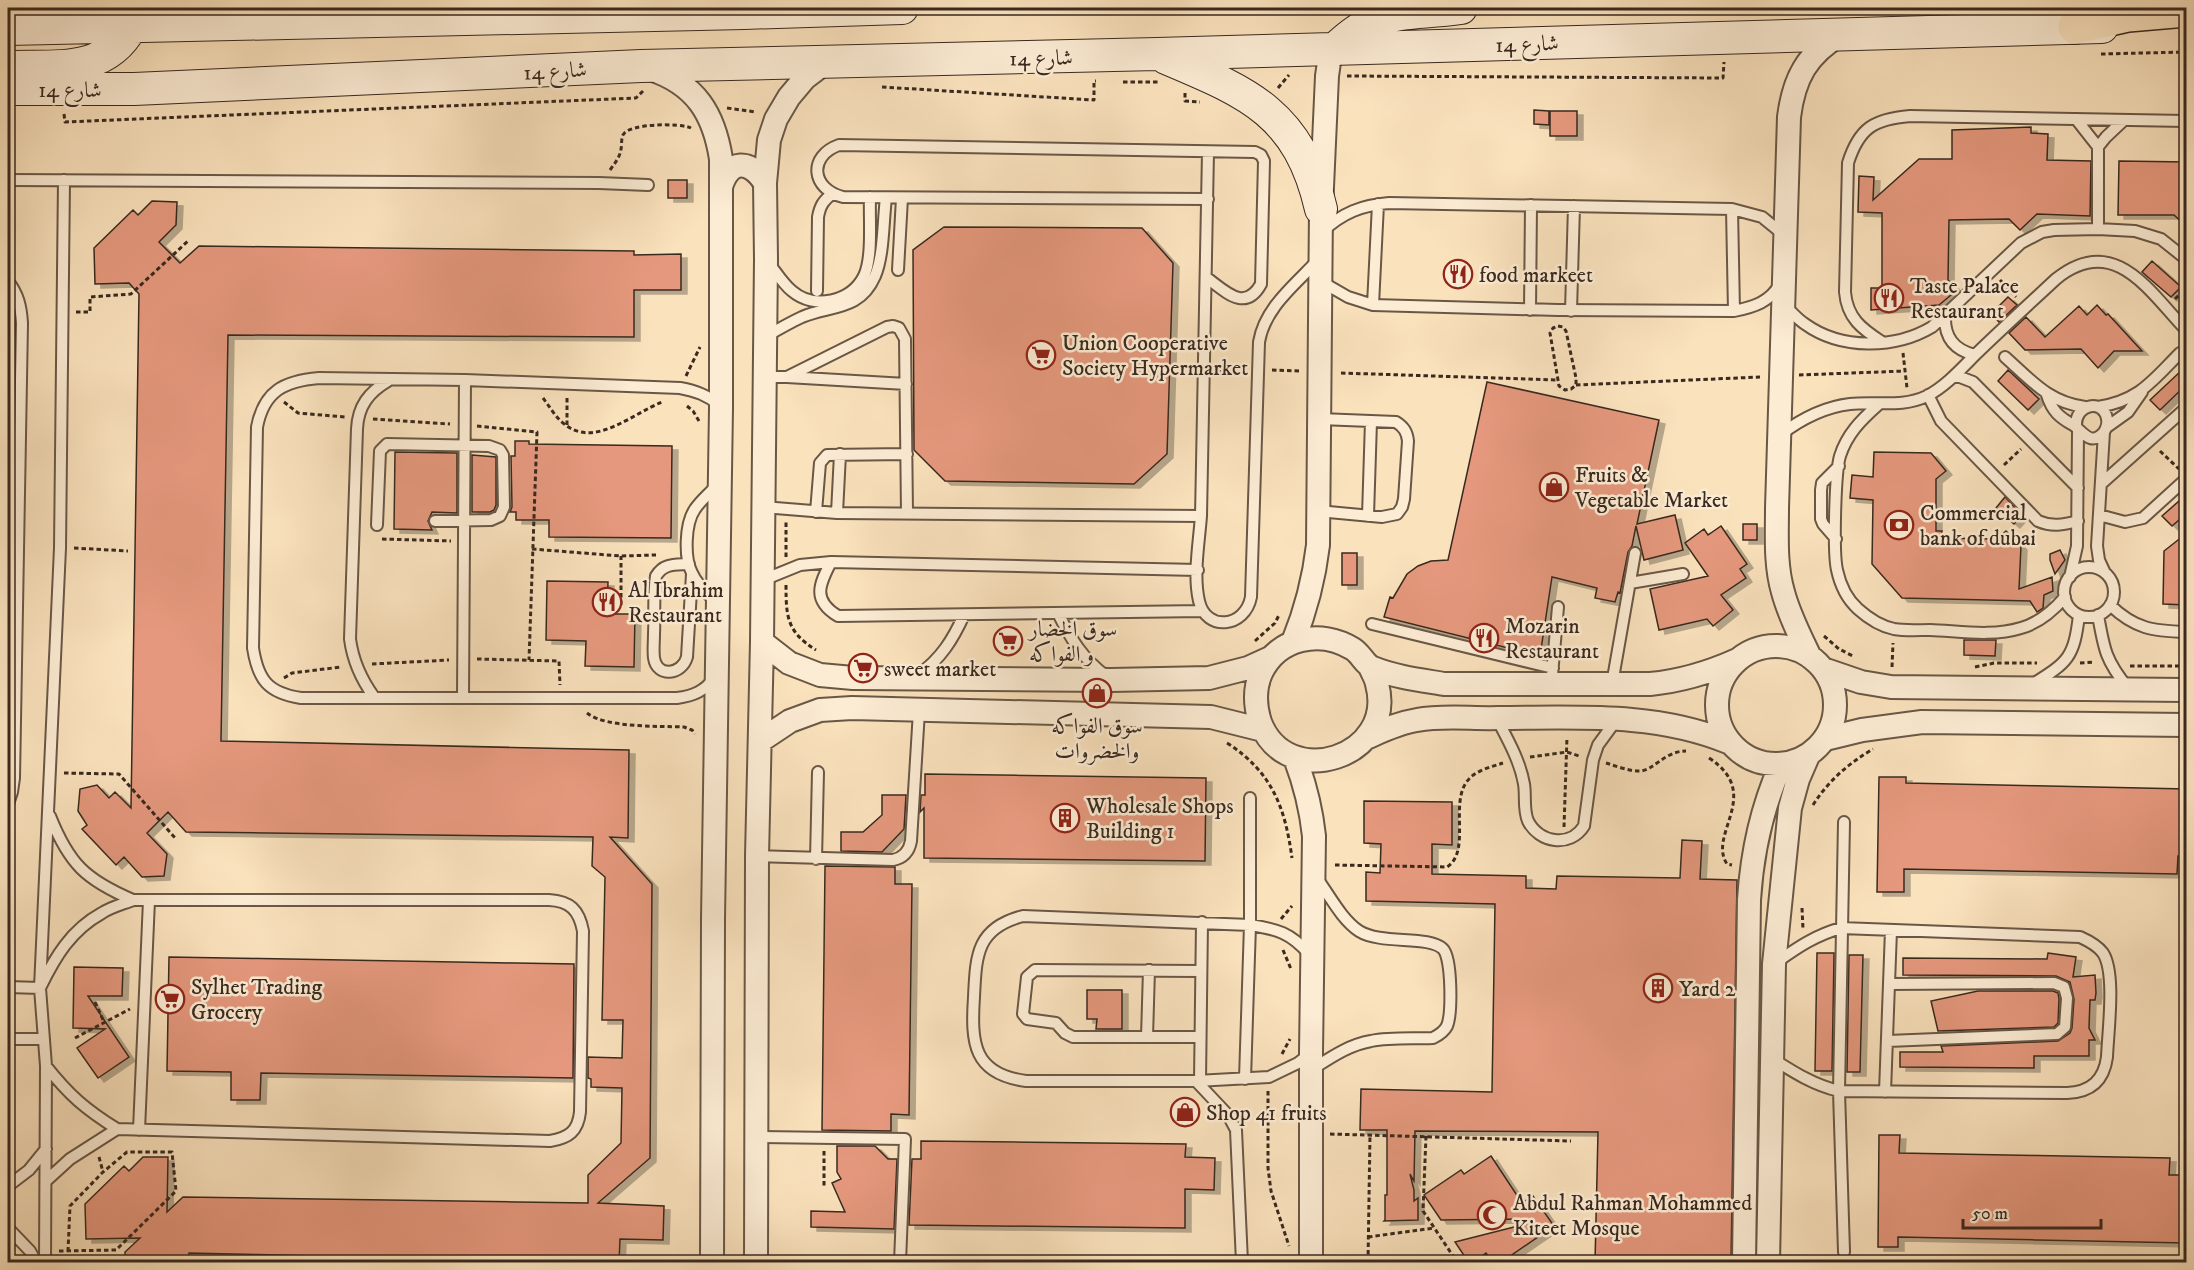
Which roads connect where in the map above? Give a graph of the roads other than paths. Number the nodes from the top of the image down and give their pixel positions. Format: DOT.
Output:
graph roads {
  1 [pos="255,8"];
  2 [pos="902,8"];
  3 [pos="1461,8"];
  4 [pos="2187,10"];
  5 [pos="744,13"];
  6 [pos="297,21"];
  7 [pos="114,25"];
  8 [pos="2187,26"];
  9 [pos="2075,27"];
  10 [pos="8,29"];
  11 [pos="1843,33"];
  12 [pos="826,62"];
  13 [pos="1331,63"];
  14 [pos="743,64"];
  15 [pos="8,66"];
  16 [pos="640,66"];
  17 [pos="1159,68"];
  18 [pos="120,89"];
  19 [pos="8,90"];
  20 [pos="2076,119"];
  21 [pos="2124,120"];
  22 [pos="2187,121"];
  23 [pos="2098,147"];
  24 [pos="1208,152"];
  25 [pos="8,180"];
  26 [pos="64,180"];
  27 [pos="765,183"];
  28 [pos="648,185"];
  29 [pos="721,187"];
  30 [pos="832,194"];
  31 [pos="870,197"];
  32 [pos="886,198"];
  33 [pos="902,198"];
  34 [pos="1208,199"];
  35 [pos="1378,204"];
  36 [pos="1531,205"];
  37 [pos="1574,206"];
  38 [pos="1732,208"];
  39 [pos="1322,220"];
  40 [pos="2098,229"];
  41 [pos="1786,236"];
  42 [pos="1322,256"];
  43 [pos="2187,258"];
  44 [pos="766,260"];
  45 [pos="898,270"];
  46 [pos="1785,276"];
  47 [pos="1207,278"];
  48 [pos="8,281"];
  49 [pos="1322,282"];
  50 [pos="817,291"];
  51 [pos="1373,305"];
  52 [pos="1784,305"];
  53 [pos="1530,310"];
  54 [pos="1571,311"];
  55 [pos="1734,311"];
  56 [pos="1945,315"];
  57 [pos="2187,330"];
  58 [pos="765,337"];
  59 [pos="1882,342"];
  60 [pos="2180,353"];
  61 [pos="1975,355"];
  62 [pos="2005,357"];
  63 [pos="776,377"];
  64 [pos="1953,377"];
  65 [pos="390,380"];
  66 [pos="465,380"];
  67 [pos="906,384"];
  68 [pos="2143,390"];
  69 [pos="1928,395"];
  70 [pos="2047,395"];
  71 [pos="1878,405"];
  72 [pos="2085,407"];
  73 [pos="2098,407"];
  74 [pos="721,408"];
  75 [pos="2187,408"];
  76 [pos="1320,419"];
  77 [pos="1371,421"];
  78 [pos="2077,429"];
  79 [pos="2105,429"];
  80 [pos="1780,435"];
  81 [pos="465,445"];
  82 [pos="840,454"];
  83 [pos="907,454"];
  84 [pos="1839,466"];
  85 [pos="2187,478"];
  86 [pos="720,482"];
  87 [pos="2101,484"];
  88 [pos="2078,488"];
  89 [pos="764,507"];
  90 [pos="1318,511"];
  91 [pos="816,512"];
  92 [pos="837,513"];
  93 [pos="907,513"];
  94 [pos="2099,515"];
  95 [pos="1201,516"];
  96 [pos="1368,516"];
  97 [pos="435,521"];
  98 [pos="464,521"];
  99 [pos="2078,521"];
  100 [pos="377,525"];
  101 [pos="1836,538"];
  102 [pos="1635,553"];
  103 [pos="831,562"];
  104 [pos="690,564"];
  105 [pos="1198,570"];
  106 [pos="2105,573"];
  107 [pos="1683,574"];
  108 [pos="2070,577"];
  109 [pos="762,581"];
  110 [pos="1630,583"];
  111 [pos="2065,597"];
  112 [pos="719,604"];
  113 [pos="2110,605"];
  114 [pos="1558,607"];
  115 [pos="1203,611"];
  116 [pos="1058,613"];
  117 [pos="964,615"];
  118 [pos="2079,615"];
  119 [pos="2098,615"];
  120 [pos="1372,624"];
  121 [pos="2187,632"];
  122 [pos="762,642"];
  123 [pos="1293,642"];
  124 [pos="1270,658"];
  125 [pos="1737,660"];
  126 [pos="1816,663"];
  127 [pos="1370,667"];
  128 [pos="718,672"];
  129 [pos="1552,676"];
  130 [pos="914,678"];
  131 [pos="1111,680"];
  132 [pos="1612,684"];
  133 [pos="2128,688"];
  134 [pos="2026,689"];
  135 [pos="2187,690"];
  136 [pos="374,698"];
  137 [pos="463,698"];
  138 [pos="919,711"];
  139 [pos="1497,718"];
  140 [pos="1617,719"];
  141 [pos="2187,725"];
  142 [pos="1263,730"];
  143 [pos="1366,738"];
  144 [pos="1825,739"];
  145 [pos="760,741"];
  146 [pos="1728,742"];
  147 [pos="1808,756"];
  148 [pos="1295,758"];
  149 [pos="1781,765"];
  150 [pos="818,772"];
  151 [pos="1250,798"];
  152 [pos="8,804"];
  153 [pos="48,811"];
  154 [pos="1844,822"];
  155 [pos="757,856"];
  156 [pos="816,859"];
  157 [pos="1314,874"];
  158 [pos="133,900"];
  159 [pos="149,900"];
  160 [pos="1203,922"];
  161 [pos="1250,925"];
  162 [pos="1841,928"];
  163 [pos="1891,930"];
  164 [pos="1312,957"];
  165 [pos="1774,964"];
  166 [pos="1149,970"];
  167 [pos="1201,971"];
  168 [pos="1890,984"];
  169 [pos="8,987"];
  170 [pos="40,988"];
  171 [pos="1147,1037"];
  172 [pos="1199,1037"];
  173 [pos="8,1039"];
  174 [pos="43,1039"];
  175 [pos="1888,1041"];
  176 [pos="1773,1059"];
  177 [pos="1311,1061"];
  178 [pos="46,1066"];
  179 [pos="1245,1079"];
  180 [pos="1198,1081"];
  181 [pos="1839,1091"];
  182 [pos="1885,1092"];
  183 [pos="117,1129"];
  184 [pos="139,1130"];
  185 [pos="756,1137"];
  186 [pos="46,1149"];
  187 [pos="47,1180"];
  188 [pos="8,1186"];
  189 [pos="8,1228"];
  190 [pos="712,1252"];
  191 [pos="1844,1252"];
  192 [pos="45,1257"];
  193 [pos="36,1263"];
  194 [pos="724,1263"];
  195 [pos="756,1263"];
  196 [pos="900,1263"];
  197 [pos="1242,1263"];
  198 [pos="1311,1263"];
  199 [pos="1744,1263"];
  200 [pos="1768,1263"];
  1 -- 6 [label="main road"];
  2 -- 5 [label="main road"];
  3 -- 13 [label="main road"];
  4 -- 9 [label="main road"];
  5 -- 6 [label="main road"];
  5 -- 14 [label="main road"];
  6 -- 7 [label="main road"];
  7 -- 10 [label="main road"];
  7 -- 15 [label="main road"];
  7 -- 18 [label="main road"];
  8 -- 9 [label="main road, شارع 14"];
  9 -- 11 [label="main road, شارع 14"];
  11 -- 13 [label="main road, شارع 14"];
  11 -- 41 [label="street"];
  12 -- 14 [label="main road, شارع 14"];
  12 -- 17 [label="main road, شارع 14"];
  12 -- 27 [label="street"];
  13 -- 17 [label="main road, شارع 14"];
  13 -- 39 [label="street"];
  14 -- 16 [label="main road, شارع 14"];
  16 -- 18 [label="main road, شارع 14"];
  16 -- 29 [label="street"];
  17 -- 39 [label="main road"];
  18 -- 19 [label="main road, شارع 14"];
  20 -- 21 [label="lane"];
  20 -- 23 [label="lane"];
  20 -- 59 [label="lane"];
  21 -- 22 [label="lane"];
  21 -- 23 [label="lane"];
  23 -- 40 [label="lane"];
  24 -- 30 [label="lane"];
  24 -- 34 [label="lane"];
  24 -- 47 [label="lane"];
  25 -- 26 [label="lane"];
  26 -- 28 [label="lane"];
  26 -- 153 [label="lane"];
  27 -- 29 [label="street"];
  27 -- 44 [label="street"];
  29 -- 74 [label="street"];
  30 -- 31 [label="lane"];
  30 -- 50 [label="lane"];
  31 -- 32 [label="lane"];
  31 -- 44 [label="lane"];
  32 -- 33 [label="lane"];
  32 -- 58 [label="lane"];
  33 -- 34 [label="lane"];
  33 -- 45 [label="lane"];
  34 -- 47 [label="lane"];
  35 -- 36 [label="lane"];
  35 -- 39 [label="lane"];
  35 -- 51 [label="lane"];
  36 -- 37 [label="lane"];
  36 -- 53 [label="lane"];
  37 -- 38 [label="lane"];
  37 -- 54 [label="lane"];
  38 -- 41 [label="lane"];
  38 -- 55 [label="lane"];
  39 -- 42 [label="street"];
  40 -- 43 [label="lane"];
  40 -- 56 [label="lane"];
  41 -- 46 [label="street"];
  42 -- 49 [label="street"];
  42 -- 115 [label="lane"];
  44 -- 58 [label="street"];
  46 -- 52 [label="street"];
  46 -- 55 [label="lane"];
  47 -- 95 [label="lane"];
  48 -- 152 [label="lane"];
  49 -- 51 [label="lane"];
  49 -- 76 [label="street"];
  51 -- 53 [label="lane"];
  52 -- 59 [label="lane"];
  52 -- 80 [label="street"];
  53 -- 54 [label="lane"];
  54 -- 55 [label="lane"];
  56 -- 59 [label="lane"];
  56 -- 61 [label="lane"];
  57 -- 61 [label="lane"];
  58 -- 63 [label="street"];
  60 -- 68 [label="lane"];
  61 -- 64 [label="lane"];
  62 -- 70 [label="lane"];
  63 -- 67 [label="lane"];
  63 -- 67 [label="lane"];
  63 -- 89 [label="street"];
  64 -- 69 [label="lane"];
  64 -- 88 [label="lane"];
  65 -- 66 [label="lane"];
  65 -- 136 [label="lane"];
  65 -- 136 [label="lane"];
  66 -- 74 [label="lane"];
  66 -- 81 [label="lane"];
  67 -- 83 [label="lane"];
  68 -- 73 [label="lane"];
  68 -- 79 [label="lane"];
  69 -- 71 [label="lane"];
  69 -- 99 [label="lane"];
  70 -- 72 [label="lane"];
  70 -- 78 [label="lane"];
  71 -- 80 [label="lane"];
  71 -- 84 [label="lane"];
  72 -- 73 [label="lane"];
  72 -- 78 [label="lane"];
  73 -- 79 [label="lane"];
  74 -- 86 [label="street"];
  75 -- 87 [label="lane"];
  76 -- 77 [label="lane"];
  76 -- 90 [label="street"];
  77 -- 96 [label="lane"];
  77 -- 96 [label="lane"];
  78 -- 79 [label="lane"];
  78 -- 88 [label="lane"];
  79 -- 87 [label="lane"];
  80 -- 126 [label="street"];
  81 -- 98 [label="lane"];
  81 -- 98 [label="lane"];
  81 -- 100 [label="lane"];
  82 -- 83 [label="lane"];
  82 -- 91 [label="lane"];
  82 -- 92 [label="lane"];
  83 -- 93 [label="lane"];
  84 -- 101 [label="lane"];
  84 -- 101 [label="lane"];
  85 -- 94 [label="lane"];
  86 -- 104 [label="lane"];
  86 -- 112 [label="street"];
  87 -- 94 [label="lane"];
  88 -- 99 [label="lane"];
  89 -- 91 [label="lane"];
  89 -- 109 [label="street"];
  90 -- 96 [label="lane"];
  90 -- 123 [label="street"];
  91 -- 92 [label="lane"];
  92 -- 93 [label="lane"];
  93 -- 95 [label="lane"];
  94 -- 106 [label="lane"];
  95 -- 105 [label="lane"];
  97 -- 98 [label="lane"];
  98 -- 137 [label="lane"];
  99 -- 108 [label="lane"];
  101 -- 111 [label="lane"];
  102 -- 110 [label="lane"];
  103 -- 105 [label="lane"];
  103 -- 109 [label="lane"];
  103 -- 117 [label="lane"];
  104 -- 104 [label="lane"];
  104 -- 112 [label="lane"];
  105 -- 115 [label="lane"];
  106 -- 108 [label="lane"];
  106 -- 113 [label="lane"];
  107 -- 110 [label="lane"];
  108 -- 111 [label="lane"];
  109 -- 122 [label="street"];
  110 -- 132 [label="lane"];
  111 -- 118 [label="lane"];
  112 -- 128 [label="street"];
  113 -- 119 [label="lane"];
  113 -- 121 [label="lane"];
  114 -- 129 [label="lane"];
  115 -- 116 [label="lane"];
  116 -- 117 [label="lane"];
  116 -- 131 [label="lane"];
  117 -- 130 [label="lane"];
  118 -- 119 [label="lane"];
  118 -- 134 [label="lane"];
  119 -- 133 [label="lane"];
  120 -- 129 [label="lane"];
  122 -- 130 [label="street"];
  122 -- 145 [label="street"];
  123 -- 124 [label="street"];
  123 -- 127 [label="street"];
  124 -- 131 [label="street"];
  124 -- 142 [label="street"];
  125 -- 126 [label="street"];
  125 -- 132 [label="street"];
  125 -- 146 [label="street"];
  126 -- 134 [label="street"];
  126 -- 144 [label="street"];
  127 -- 129 [label="street"];
  127 -- 143 [label="street"];
  128 -- 137 [label="lane"];
  128 -- 190 [label="street"];
  129 -- 132 [label="street"];
  130 -- 131 [label="street"];
  133 -- 134 [label="street"];
  133 -- 135 [label="street"];
  136 -- 137 [label="lane"];
  138 -- 142 [label="street"];
  138 -- 145 [label="street"];
  138 -- 156 [label="lane"];
  139 -- 140 [label="street"];
  139 -- 140 [label="lane"];
  139 -- 143 [label="street"];
  140 -- 146 [label="street"];
  141 -- 144 [label="street"];
  142 -- 148 [label="street"];
  143 -- 148 [label="street"];
  144 -- 147 [label="street"];
  145 -- 155 [label="street"];
  146 -- 149 [label="street"];
  147 -- 149 [label="street"];
  147 -- 165 [label="street"];
  148 -- 157 [label="street"];
  149 -- 199 [label="street"];
  150 -- 156 [label="lane"];
  151 -- 161 [label="lane"];
  153 -- 158 [label="lane"];
  153 -- 170 [label="lane"];
  154 -- 162 [label="lane"];
  155 -- 156 [label="lane"];
  155 -- 185 [label="street"];
  157 -- 164 [label="street"];
  157 -- 177 [label="lane"];
  158 -- 159 [label="lane"];
  158 -- 170 [label="lane"];
  159 -- 184 [label="lane"];
  159 -- 184 [label="lane"];
  160 -- 161 [label="lane"];
  160 -- 167 [label="lane"];
  160 -- 180 [label="lane"];
  161 -- 164 [label="lane"];
  161 -- 179 [label="lane"];
  162 -- 163 [label="lane"];
  162 -- 165 [label="lane"];
  162 -- 181 [label="lane"];
  163 -- 168 [label="lane"];
  163 -- 182 [label="lane"];
  164 -- 177 [label="street"];
  165 -- 176 [label="street"];
  166 -- 167 [label="lane"];
  166 -- 171 [label="lane"];
  166 -- 171 [label="lane"];
  167 -- 172 [label="lane"];
  168 -- 175 [label="lane"];
  168 -- 175 [label="lane"];
  169 -- 170 [label="lane"];
  170 -- 174 [label="lane"];
  171 -- 172 [label="lane"];
  172 -- 180 [label="lane"];
  173 -- 174 [label="lane"];
  174 -- 178 [label="lane"];
  175 -- 182 [label="lane"];
  176 -- 181 [label="lane"];
  176 -- 200 [label="street"];
  177 -- 179 [label="lane"];
  177 -- 198 [label="street"];
  178 -- 183 [label="lane"];
  178 -- 186 [label="lane"];
  179 -- 180 [label="lane"];
  180 -- 197 [label="lane"];
  181 -- 182 [label="lane"];
  181 -- 191 [label="lane"];
  183 -- 184 [label="lane"];
  183 -- 187 [label="lane"];
  185 -- 195 [label="street"];
  185 -- 196 [label="lane"];
  186 -- 187 [label="lane"];
  186 -- 188 [label="lane"];
  187 -- 192 [label="lane"];
  189 -- 193 [label="lane"];
  190 -- 194 [label="street"];
}
